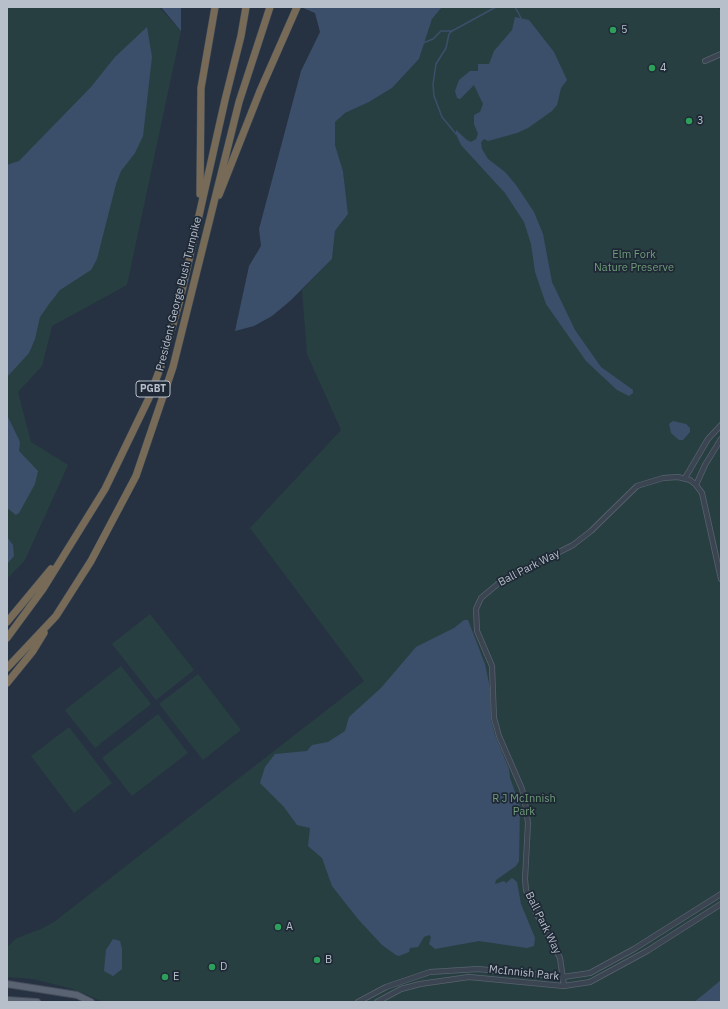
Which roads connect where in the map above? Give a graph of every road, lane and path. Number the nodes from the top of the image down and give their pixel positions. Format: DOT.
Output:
graph roads {
  1 [pos="215,7"];
  2 [pos="246,7"];
  3 [pos="297,7"];
  4 [pos="269,8"];
  5 [pos="721,54"];
  6 [pos="705,61"];
  7 [pos="198,216"];
  8 [pos="209,221"];
  9 [pos="721,425"];
  10 [pos="721,439"];
  11 [pos="685,478"];
  12 [pos="696,484"];
  13 [pos="69,547"];
  14 [pos="721,579"];
  15 [pos="56,616"];
  16 [pos="7,622"];
  17 [pos="7,638"];
  18 [pos="7,668"];
  19 [pos="7,683"];
  20 [pos="721,894"];
  21 [pos="721,904"];
  22 [pos="563,977"];
  23 [pos="7,984"];
  24 [pos="564,986"];
  25 [pos="7,1000"];
  26 [pos="37,1002"];
  27 [pos="91,1002"];
  28 [pos="358,1002"];
  29 [pos="377,1002"];
  1 -- 7 [label="highway"];
  2 -- 7 [label="highway, President George Bush Turnpike / PGBT"];
  3 -- 8 [label="highway"];
  4 -- 8 [label="highway, President George Bush Turnpike / PGBT"];
  5 -- 6 [label="street"];
  7 -- 13 [label="highway, President George Bush Turnpike / PGBT"];
  8 -- 15 [label="highway, President George Bush Turnpike / PGBT"];
  9 -- 11 [label="street"];
  10 -- 12 [label="street"];
  11 -- 12 [label="street, Ball Park Way"];
  11 -- 22 [label="street, Ball Park Way"];
  12 -- 14 [label="street"];
  13 -- 16 [label="highway"];
  13 -- 17 [label="highway, President George Bush Turnpike / PGBT"];
  15 -- 18 [label="highway, President George Bush Turnpike / PGBT"];
  15 -- 19 [label="highway"];
  20 -- 22 [label="street, McInnish Park"];
  21 -- 24 [label="street, McInnish Park"];
  22 -- 24 [label="street, Ball Park Way"];
  22 -- 28 [label="street, McInnish Park"];
  23 -- 27 [label="main road"];
  24 -- 29 [label="street, McInnish Park"];
  25 -- 26 [label="main road"];
}
